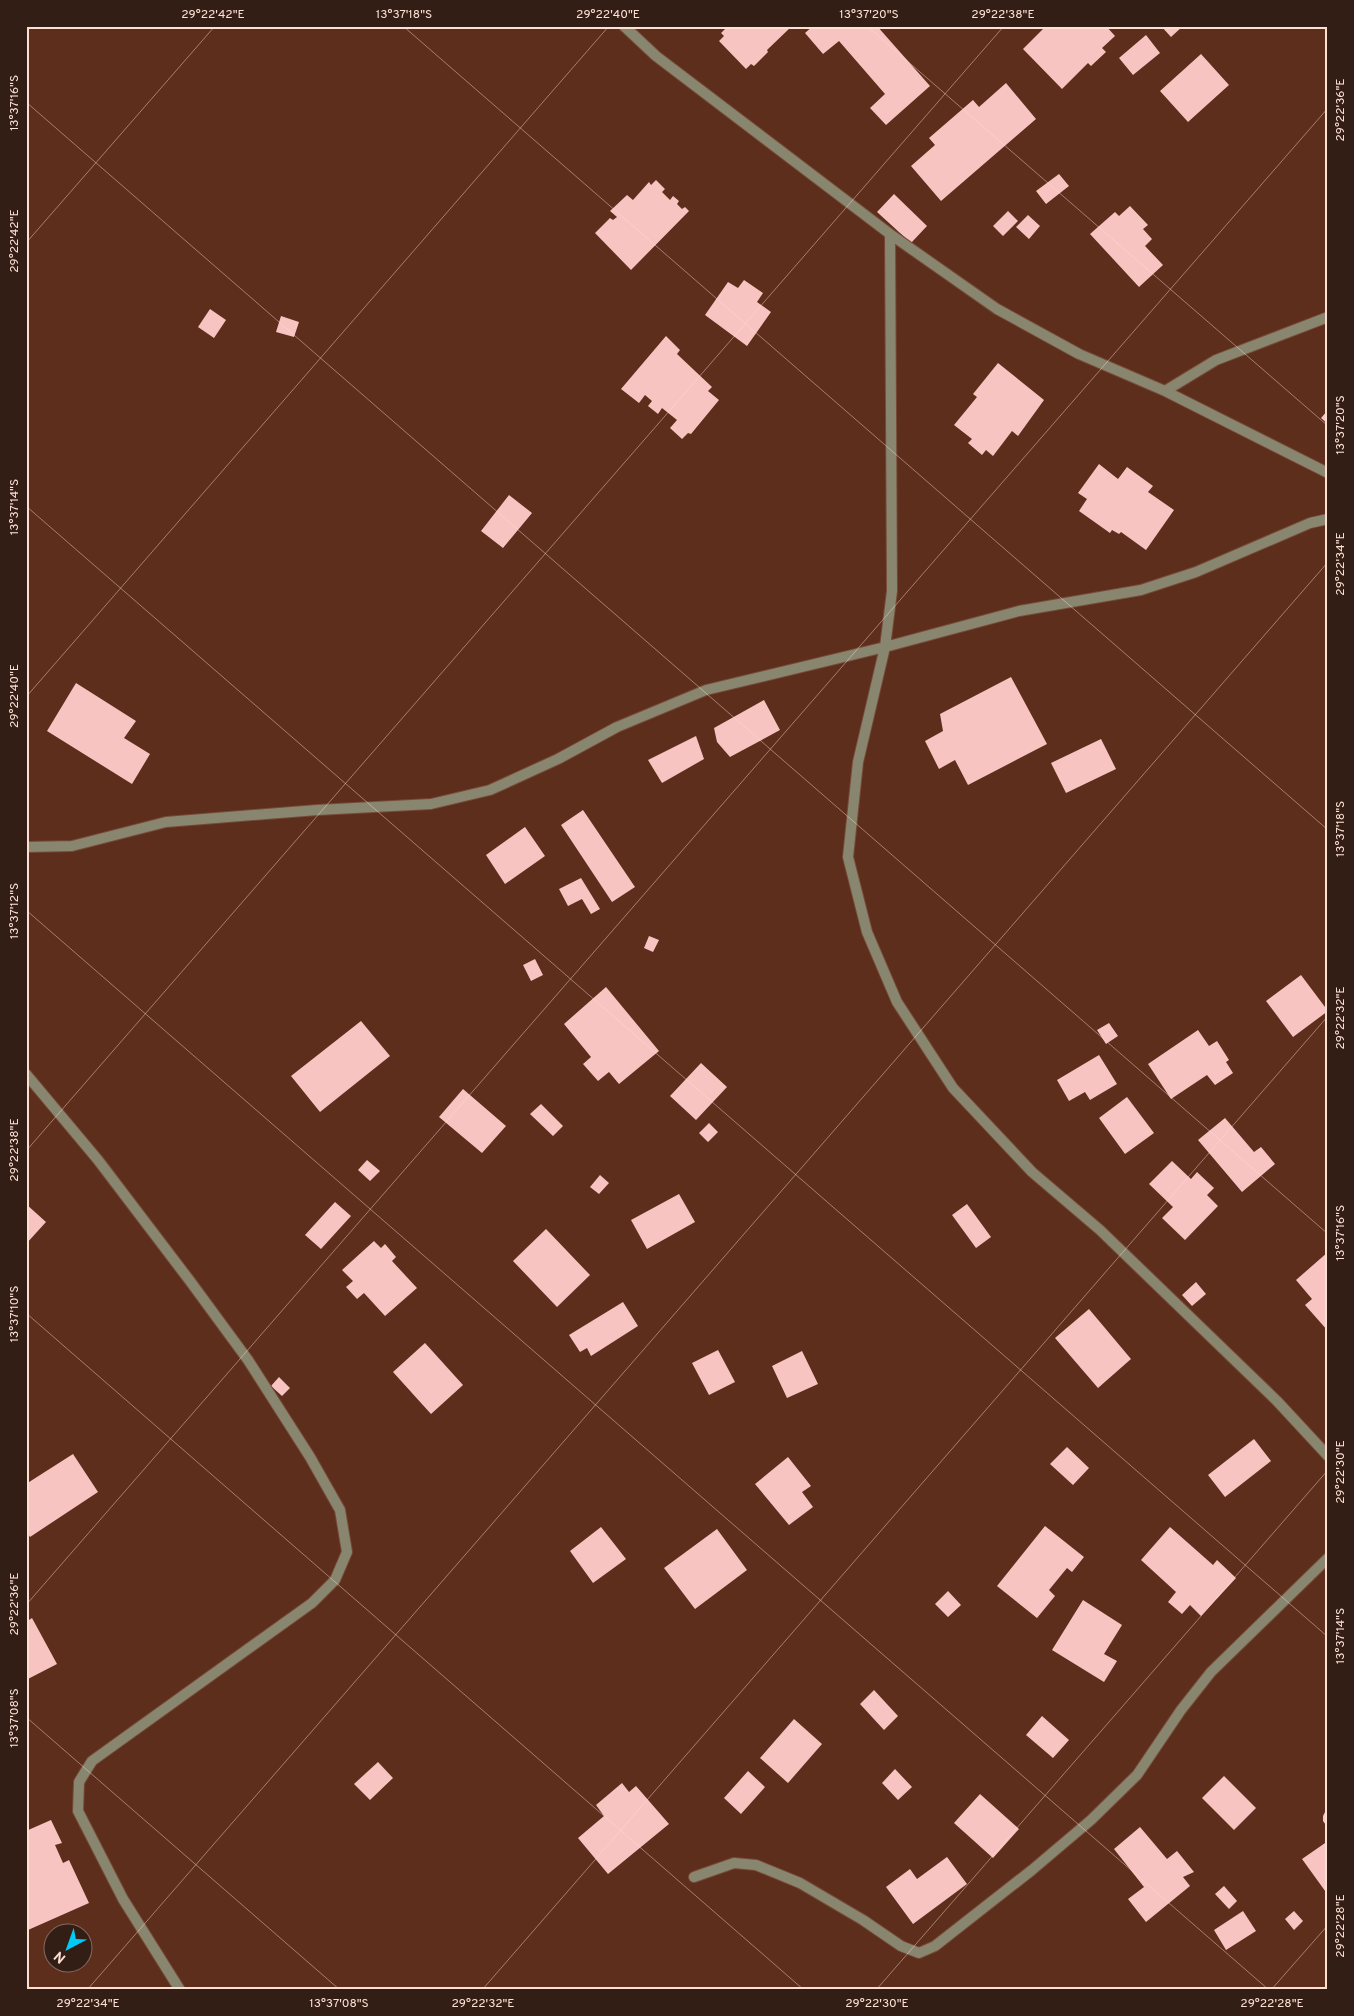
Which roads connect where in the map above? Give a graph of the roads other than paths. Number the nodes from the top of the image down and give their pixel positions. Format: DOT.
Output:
graph roads {
  1 [pos="624,26"];
  2 [pos="890,234"];
  3 [pos="1328,317"];
  4 [pos="1165,391"];
  5 [pos="1328,473"];
  6 [pos="1328,519"];
  7 [pos="885,647"];
  8 [pos="26,846"];
  9 [pos="26,1074"];
  10 [pos="1328,1456"];
  11 [pos="1328,1558"];
  12 [pos="694,1877"];
  13 [pos="180,1990"];
  1 -- 2 [label="street"];
  2 -- 4 [label="street"];
  2 -- 7 [label="street"];
  3 -- 4 [label="street"];
  4 -- 5 [label="street"];
  6 -- 7 [label="street"];
  7 -- 8 [label="street"];
  7 -- 10 [label="street"];
  9 -- 13 [label="street"];
  11 -- 12 [label="street"];
}
